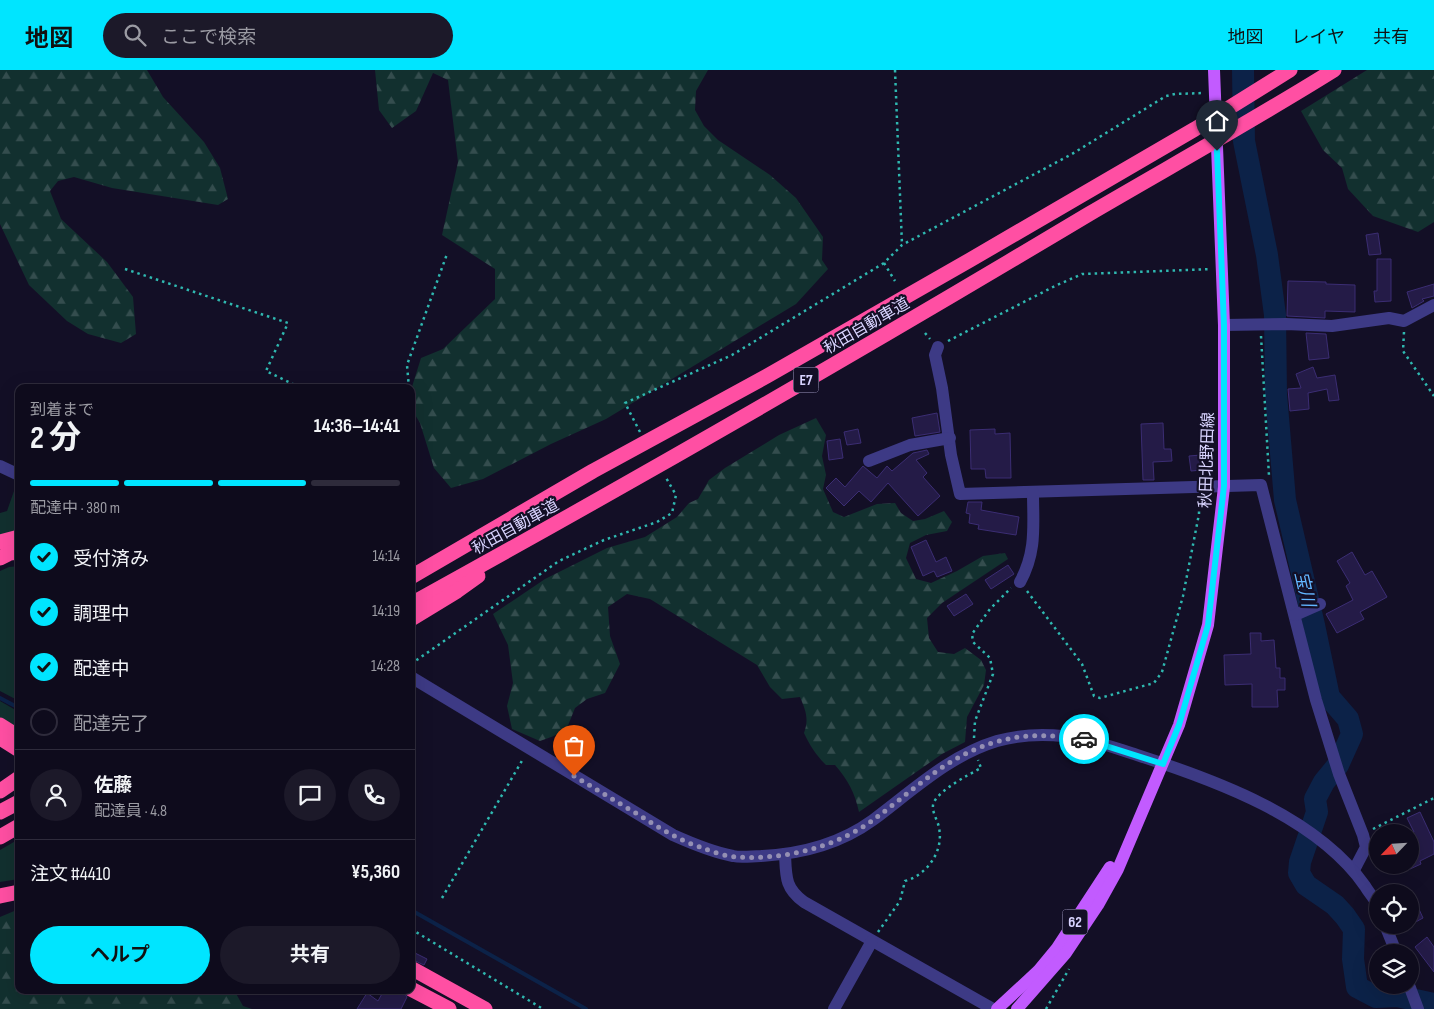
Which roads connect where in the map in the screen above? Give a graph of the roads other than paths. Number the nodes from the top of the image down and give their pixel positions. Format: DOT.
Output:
graph roads {
  1 [pos="1214,70"];
  2 [pos="1290,70"];
  3 [pos="1334,70"];
  4 [pos="1434,305"];
  5 [pos="1224,325"];
  6 [pos="938,347"];
  7 [pos="950,438"];
  8 [pos="869,461"];
  9 [pos="0,466"];
  10 [pos="15,472"];
  11 [pos="1224,486"];
  12 [pos="1034,492"];
  13 [pos="15,538"];
  14 [pos="0,542"];
  15 [pos="523,542"];
  16 [pos="15,552"];
  17 [pos="0,558"];
  18 [pos="415,575"];
  19 [pos="1020,582"];
  20 [pos="415,602"];
  21 [pos="1320,604"];
  22 [pos="1295,615"];
  23 [pos="415,617"];
  24 [pos="415,679"];
  25 [pos="0,725"];
  26 [pos="15,734"];
  27 [pos="0,738"];
  28 [pos="15,747"];
  29 [pos="1163,764"];
  30 [pos="15,781"];
  31 [pos="0,791"];
  32 [pos="15,804"];
  33 [pos="0,812"];
  34 [pos="15,828"];
  35 [pos="0,837"];
  36 [pos="785,854"];
  37 [pos="1354,870"];
  38 [pos="1369,892"];
  39 [pos="15,893"];
  40 [pos="0,896"];
  41 [pos="872,941"];
  42 [pos="415,970"];
  43 [pos="415,991"];
  44 [pos="1412,994"];
  45 [pos="1015,1005"];
  46 [pos="448,1009"];
  47 [pos="485,1009"];
  48 [pos="834,1009"];
  49 [pos="995,1009"];
  50 [pos="1418,1009"];
  1 -- 5 [label="main road, 秋田北野田線 / 62"];
  2 -- 18 [label="highway, 秋田自動車道 / E7"];
  3 -- 15 [label="highway, 秋田自動車道 / E7"];
  4 -- 5 [label="street"];
  5 -- 11 [label="main road, 秋田北野田線 / 62"];
  6 -- 7 [label="street"];
  7 -- 8 [label="street"];
  7 -- 12 [label="street"];
  9 -- 10 [label="street"];
  11 -- 12 [label="street"];
  11 -- 22 [label="street"];
  11 -- 29 [label="main road, 秋田北野田線 / 62"];
  12 -- 19 [label="street"];
  13 -- 14 [label="highway"];
  15 -- 20 [label="highway, 秋田自動車道 / E7"];
  15 -- 23 [label="highway"];
  16 -- 17 [label="highway"];
  21 -- 22 [label="street"];
  22 -- 37 [label="street"];
  24 -- 36 [label="street"];
  25 -- 26 [label="highway"];
  27 -- 28 [label="highway"];
  29 -- 36 [label="street"];
  29 -- 37 [label="street"];
  29 -- 45 [label="main road, 秋田北野田線 / 62"];
  30 -- 31 [label="highway"];
  32 -- 33 [label="highway"];
  34 -- 35 [label="highway"];
  36 -- 41 [label="street"];
  37 -- 38 [label="street"];
  39 -- 40 [label="highway"];
  41 -- 48 [label="street"];
  41 -- 49 [label="street"];
  42 -- 47 [label="highway"];
  43 -- 46 [label="highway"];
  44 -- 50 [label="street"];
  45 -- 49 [label="main road, 秋田北野田線 / 62"];
}
